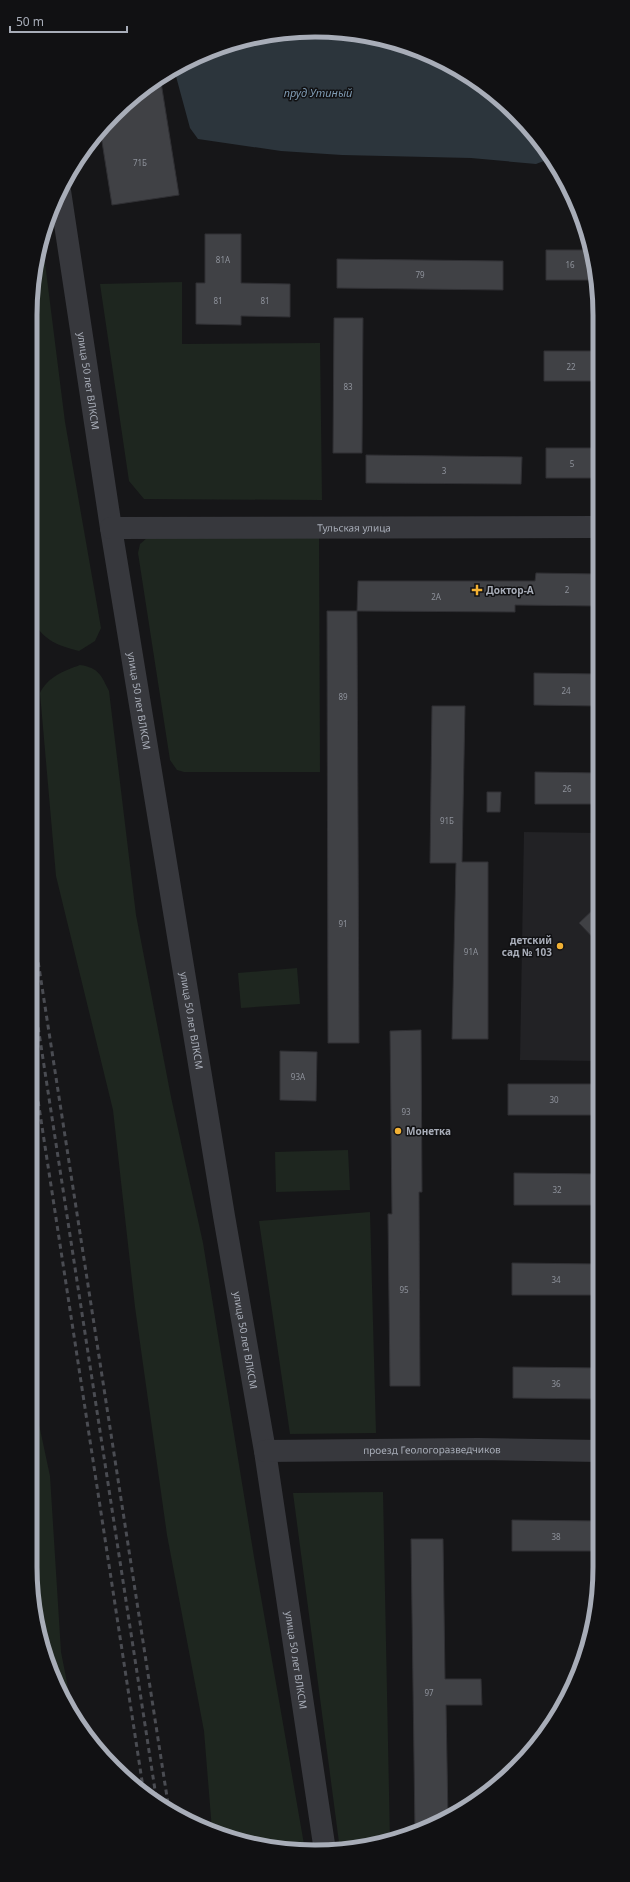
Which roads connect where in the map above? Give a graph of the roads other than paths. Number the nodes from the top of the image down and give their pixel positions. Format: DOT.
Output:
graph roads {
  1 [pos="62,201"];
  2 [pos="593,527"];
  3 [pos="111,528"];
  4 [pos="264,1450"];
  5 [pos="593,1451"];
  6 [pos="323,1845"];
  1 -- 3 [label="street, улица 50 лет ВЛКСМ"];
  2 -- 3 [label="street, Тульская улица"];
  3 -- 4 [label="street, улица 50 лет ВЛКСМ"];
  4 -- 5 [label="street, проезд Геологоразведчиков"];
  4 -- 6 [label="street, улица 50 лет ВЛКСМ"];
}
